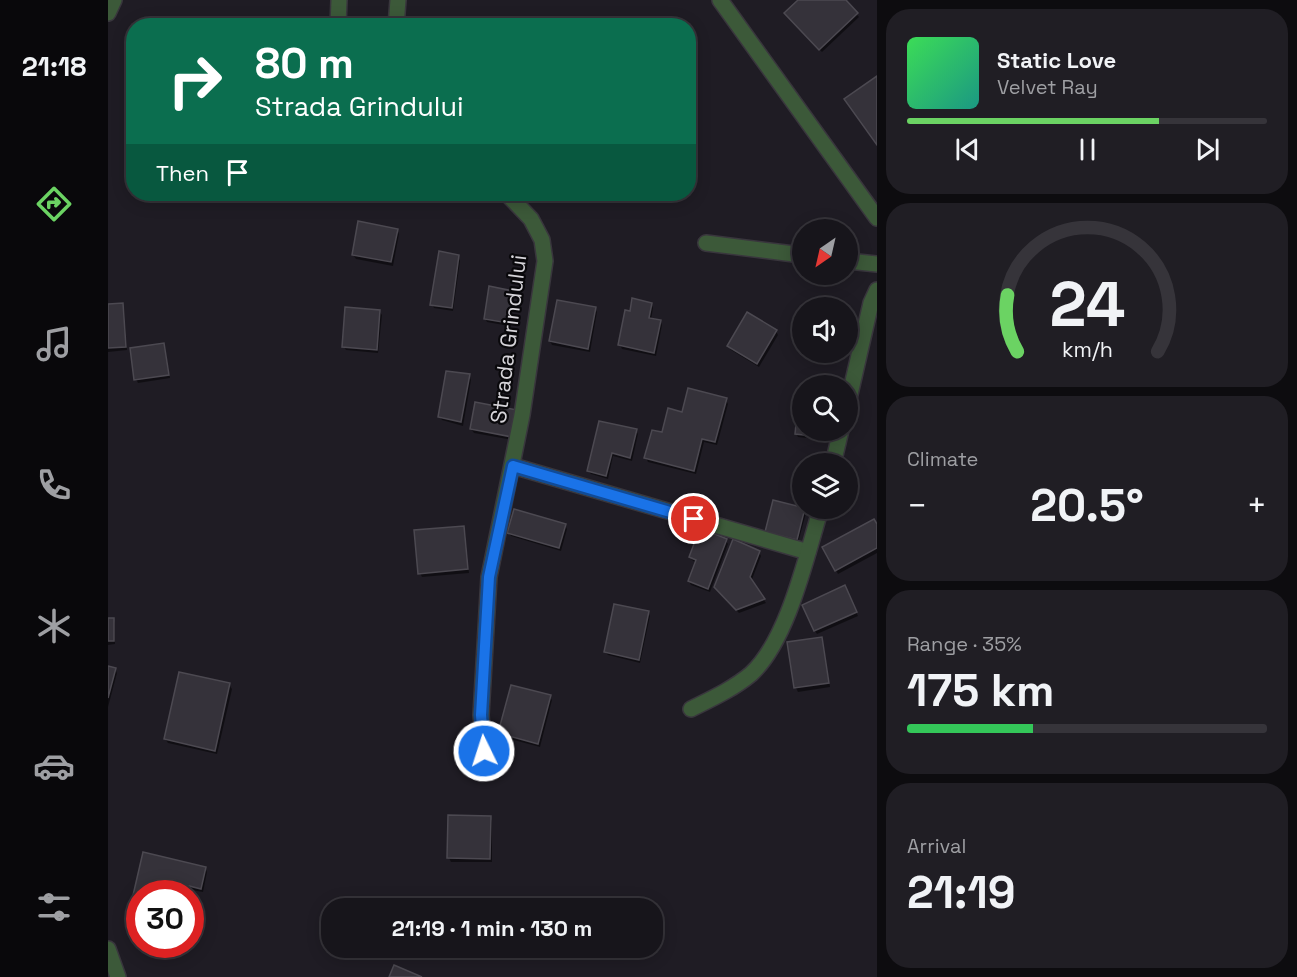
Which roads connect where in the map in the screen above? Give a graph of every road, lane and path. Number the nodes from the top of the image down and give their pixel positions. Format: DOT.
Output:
graph roads {
  1 [pos="114,0"];
  2 [pos="339,0"];
  3 [pos="398,0"];
  4 [pos="720,0"];
  5 [pos="108,13"];
  6 [pos="338,18"];
  7 [pos="397,18"];
  8 [pos="514,201"];
  9 [pos="877,218"];
  10 [pos="706,243"];
  11 [pos="792,254"];
  12 [pos="858,262"];
  13 [pos="877,264"];
  14 [pos="877,290"];
  15 [pos="854,375"];
  16 [pos="513,466"];
  17 [pos="818,519"];
  18 [pos="808,552"];
  19 [pos="691,710"];
  20 [pos="484,751"];
  21 [pos="108,950"];
  22 [pos="118,977"];
  1 -- 5 [label="street"];
  2 -- 6 [label="street"];
  3 -- 7 [label="street"];
  4 -- 9 [label="street"];
  8 -- 16 [label="street, Strada Grindului"];
  10 -- 11 [label="street"];
  12 -- 13 [label="street"];
  14 -- 15 [label="street"];
  16 -- 18 [label="street"];
  16 -- 20 [label="street, Strada Grindului"];
  17 -- 18 [label="street"];
  18 -- 19 [label="street"];
  21 -- 22 [label="street"];
}
